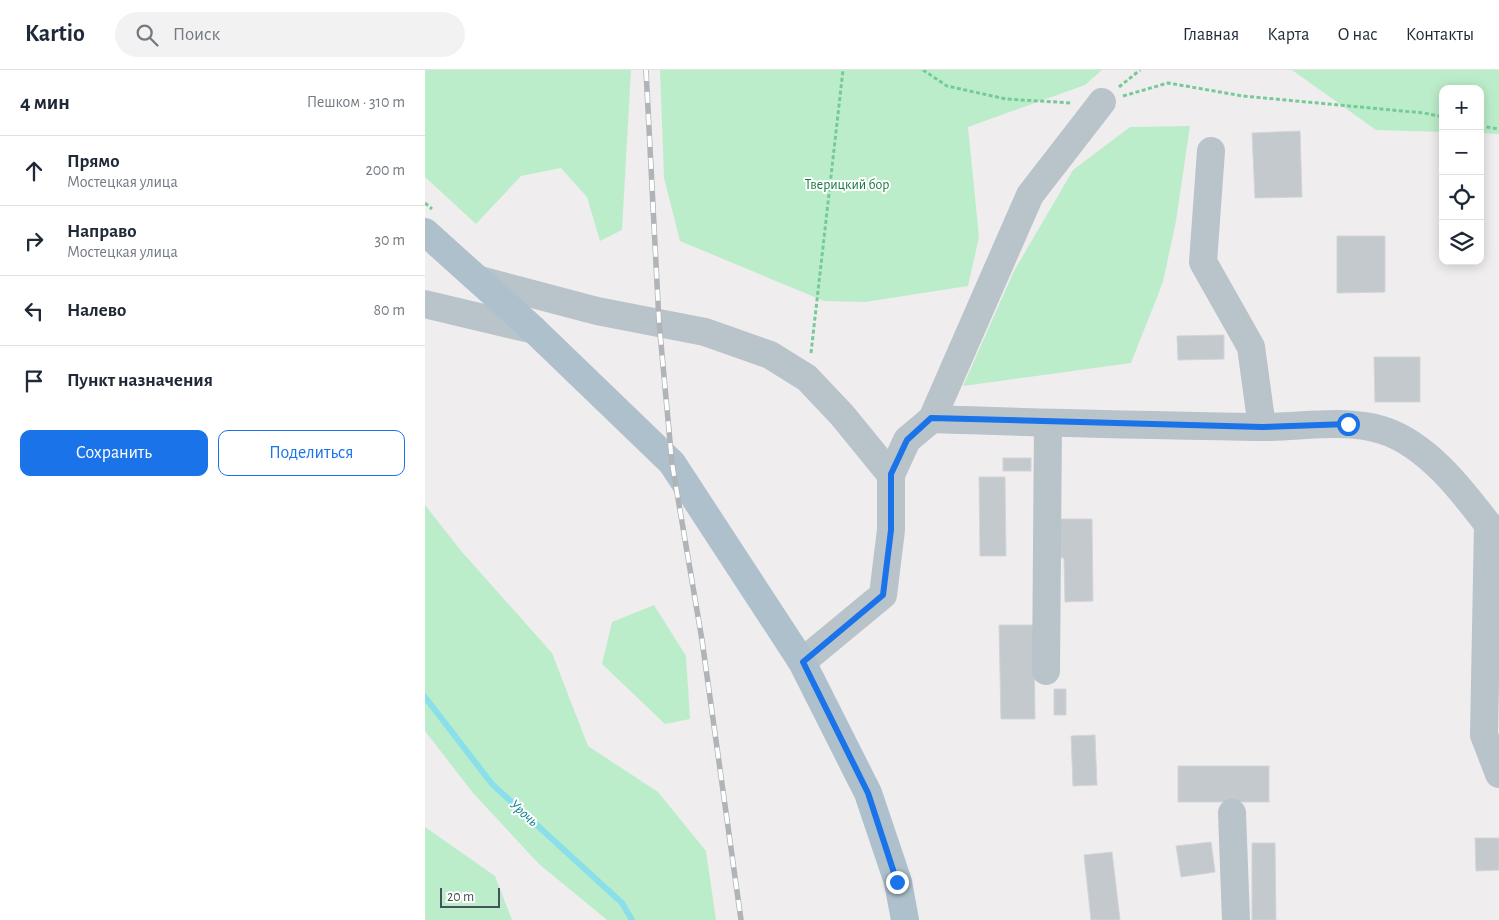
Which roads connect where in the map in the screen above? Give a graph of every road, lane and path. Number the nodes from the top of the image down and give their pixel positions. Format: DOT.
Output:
graph roads {
  1 [pos="843,70"];
  2 [pos="923,70"];
  3 [pos="1102,102"];
  4 [pos="1439,116"];
  5 [pos="1484,127"];
  6 [pos="1499,129"];
  7 [pos="1211,151"];
  8 [pos="425,232"];
  9 [pos="481,280"];
  10 [pos="425,304"];
  11 [pos="534,330"];
  12 [pos="807,378"];
  13 [pos="931,418"];
  14 [pos="1047,423"];
  15 [pos="1262,427"];
  16 [pos="891,474"];
  17 [pos="1493,532"];
  18 [pos="803,662"];
  19 [pos="1046,671"];
  20 [pos="1499,774"];
  21 [pos="1231,813"];
  22 [pos="905,920"];
  23 [pos="1236,920"];
  1 -- 12 [label="path"];
  2 -- 3 [label="path"];
  3 -- 4 [label="path"];
  3 -- 13 [label="street"];
  5 -- 6 [label="path"];
  7 -- 15 [label="street"];
  8 -- 9 [label="main road"];
  9 -- 11 [label="main road"];
  9 -- 12 [label="street"];
  10 -- 11 [label="street"];
  11 -- 18 [label="main road"];
  12 -- 16 [label="street"];
  13 -- 14 [label="street"];
  13 -- 16 [label="street"];
  14 -- 15 [label="street"];
  14 -- 19 [label="street"];
  15 -- 17 [label="street"];
  16 -- 18 [label="street"];
  17 -- 20 [label="street"];
  18 -- 22 [label="main road"];
  21 -- 23 [label="street"];
}
